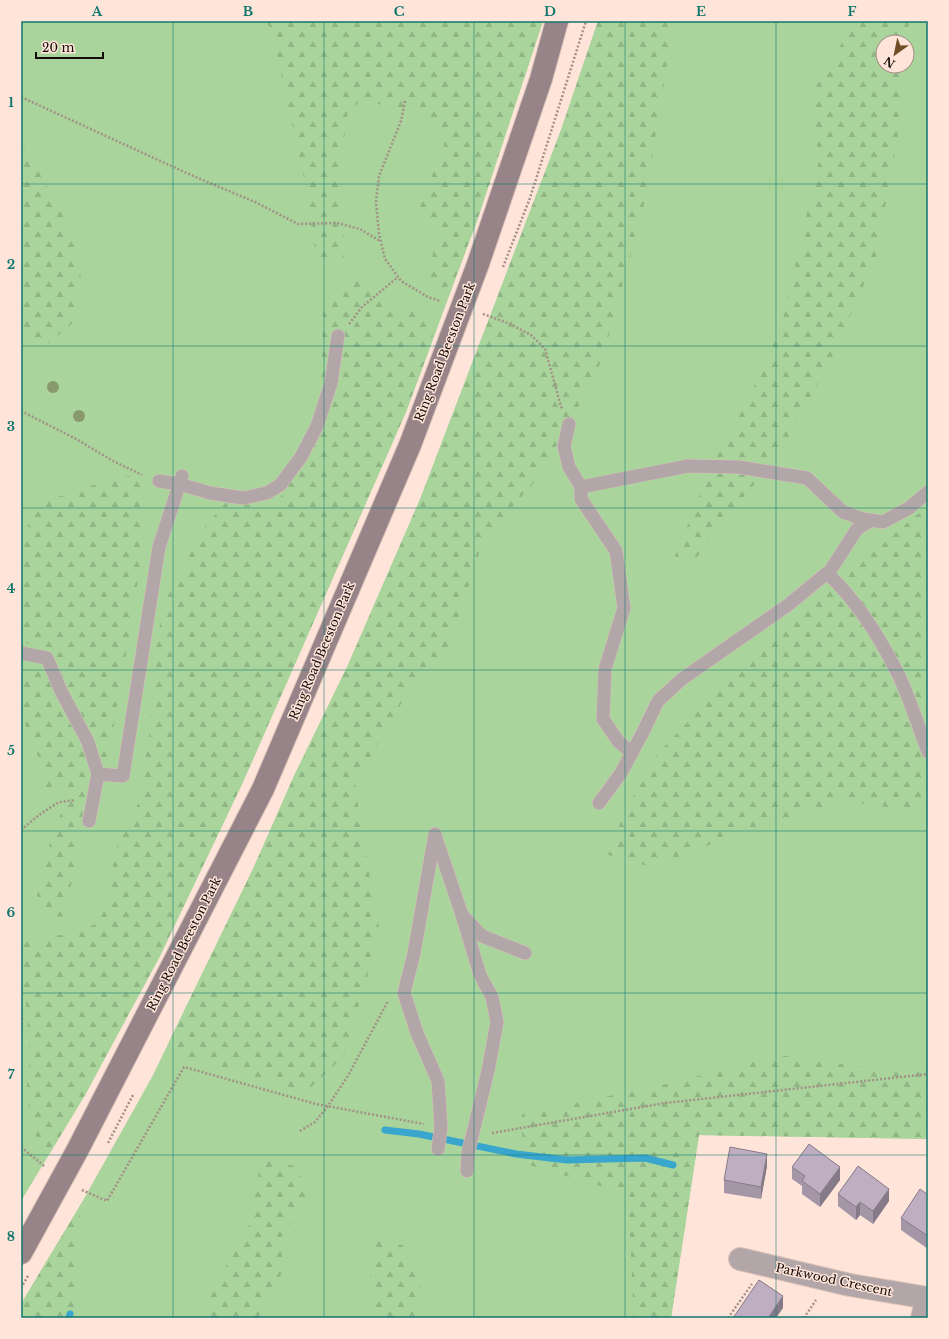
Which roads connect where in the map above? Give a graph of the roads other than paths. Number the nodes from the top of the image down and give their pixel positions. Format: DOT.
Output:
graph roads {
  1 [pos="557,21"];
  2 [pos="338,336"];
  3 [pos="569,424"];
  4 [pos="181,480"];
  5 [pos="160,481"];
  6 [pos="581,487"];
  7 [pos="928,492"];
  8 [pos="871,520"];
  9 [pos="828,574"];
  10 [pos="21,653"];
  11 [pos="928,752"];
  12 [pos="632,753"];
  13 [pos="98,774"];
  14 [pos="599,803"];
  15 [pos="89,821"];
  16 [pos="462,915"];
  17 [pos="525,953"];
  18 [pos="438,1149"];
  19 [pos="467,1171"];
  20 [pos="21,1253"];
  21 [pos="740,1259"];
  22 [pos="928,1298"];
  23 [pos="922,1318"];
  1 -- 20 [label="street, Ring Road Beeston Park"];
  2 -- 4 [label="lane"];
  3 -- 6 [label="lane"];
  4 -- 5 [label="lane"];
  4 -- 13 [label="lane"];
  6 -- 8 [label="lane"];
  6 -- 12 [label="lane"];
  7 -- 8 [label="lane"];
  8 -- 9 [label="lane"];
  9 -- 11 [label="lane"];
  9 -- 12 [label="lane"];
  10 -- 13 [label="lane"];
  12 -- 14 [label="lane"];
  13 -- 15 [label="lane"];
  16 -- 17 [label="lane"];
  16 -- 18 [label="lane"];
  16 -- 19 [label="lane"];
  21 -- 22 [label="street, Parkwood Crescent"];
  22 -- 23 [label="street"];
}
